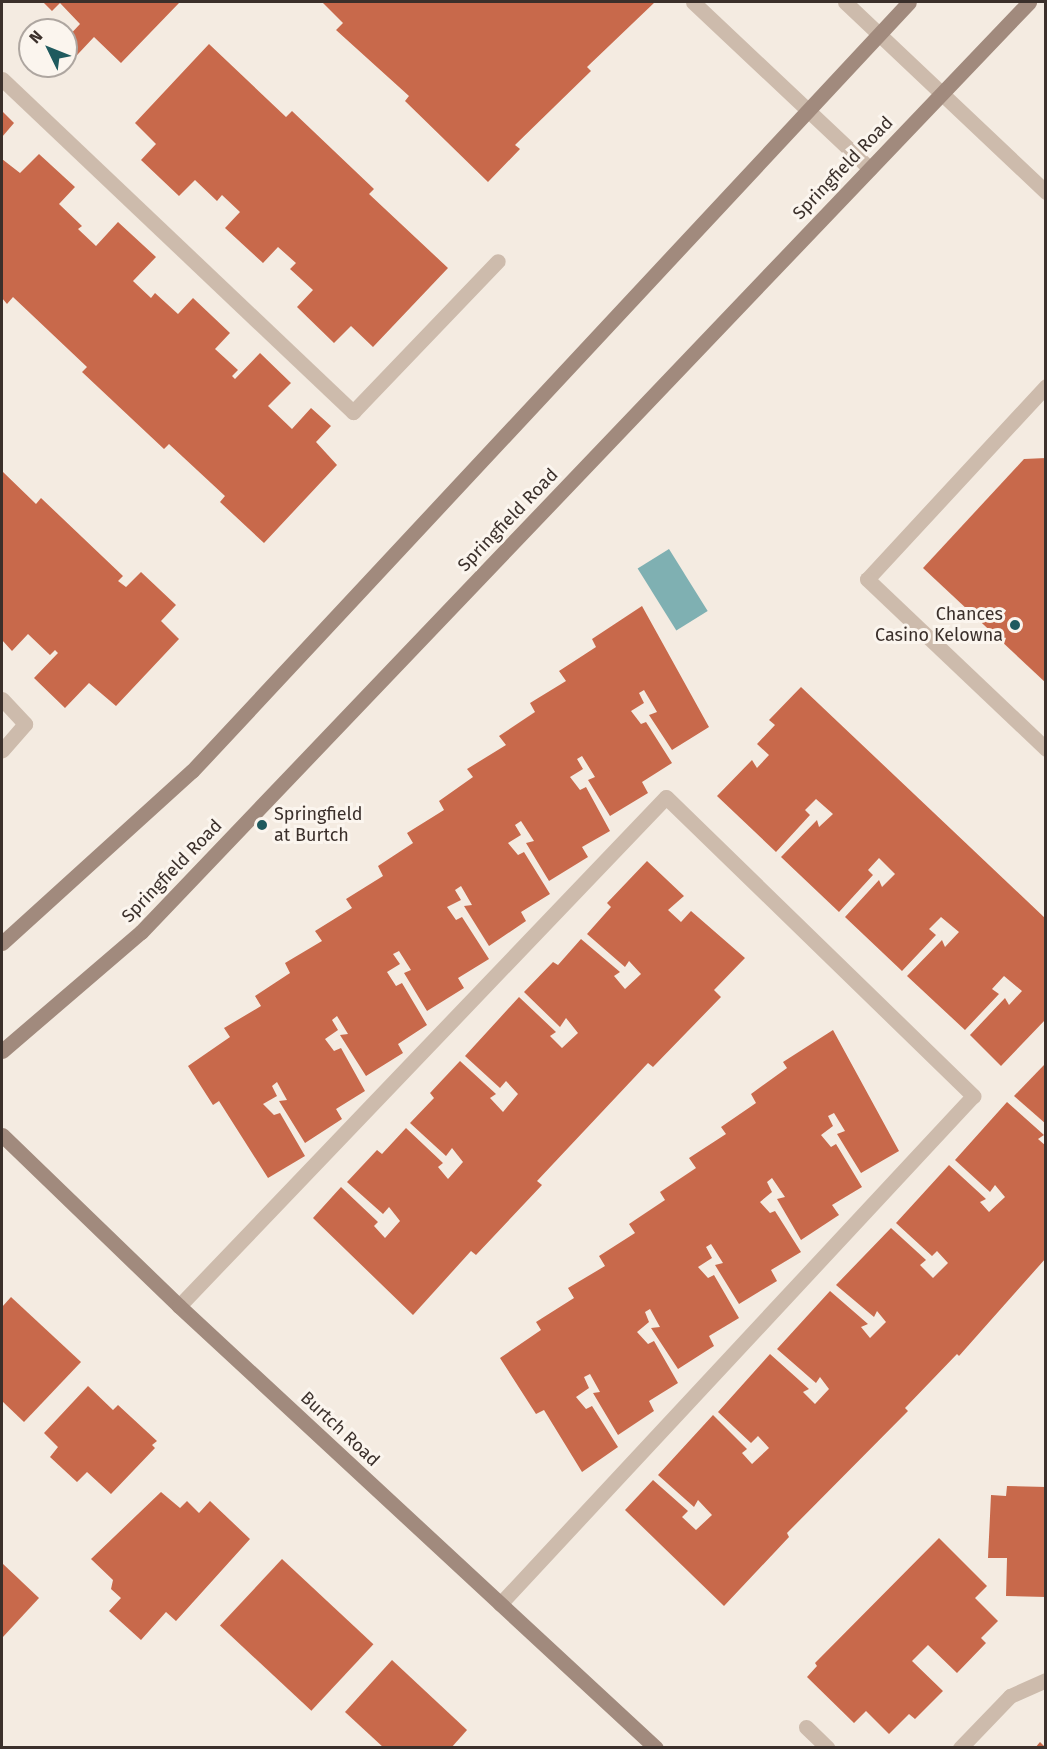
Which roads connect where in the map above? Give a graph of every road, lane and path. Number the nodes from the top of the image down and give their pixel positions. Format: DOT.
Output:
graph roads {
  1 [pos="693,2"];
  2 [pos="845,2"];
  3 [pos="909,2"];
  4 [pos="1029,2"];
  5 [pos="879,34"];
  6 [pos="2,79"];
  7 [pos="940,94"];
  8 [pos="806,110"];
  9 [pos="870,169"];
  10 [pos="1046,192"];
  11 [pos="498,261"];
  12 [pos="1045,387"];
  13 [pos="2,699"];
  14 [pos="1046,749"];
  15 [pos="2,750"];
  16 [pos="2,943"];
  17 [pos="2,1051"];
  18 [pos="2,1135"];
  19 [pos="179,1306"];
  20 [pos="500,1604"];
  21 [pos="1046,1680"];
  22 [pos="806,1726"];
  23 [pos="656,1748"];
  24 [pos="828,1748"];
  25 [pos="960,1748"];
  1 -- 8 [label="lane"];
  2 -- 5 [label="lane"];
  3 -- 5 [label="main road"];
  4 -- 7 [label="main road, Springfield Road"];
  5 -- 7 [label="lane"];
  5 -- 8 [label="main road"];
  6 -- 11 [label="lane"];
  7 -- 9 [label="main road, Springfield Road"];
  7 -- 10 [label="lane"];
  8 -- 9 [label="lane"];
  8 -- 16 [label="main road"];
  9 -- 17 [label="main road, Springfield Road"];
  12 -- 14 [label="lane"];
  13 -- 15 [label="lane"];
  18 -- 19 [label="main road, Burtch Road"];
  19 -- 20 [label="main road, Burtch Road"];
  19 -- 20 [label="lane"];
  20 -- 23 [label="main road, Burtch Road"];
  21 -- 25 [label="lane"];
  22 -- 24 [label="lane"];
}
